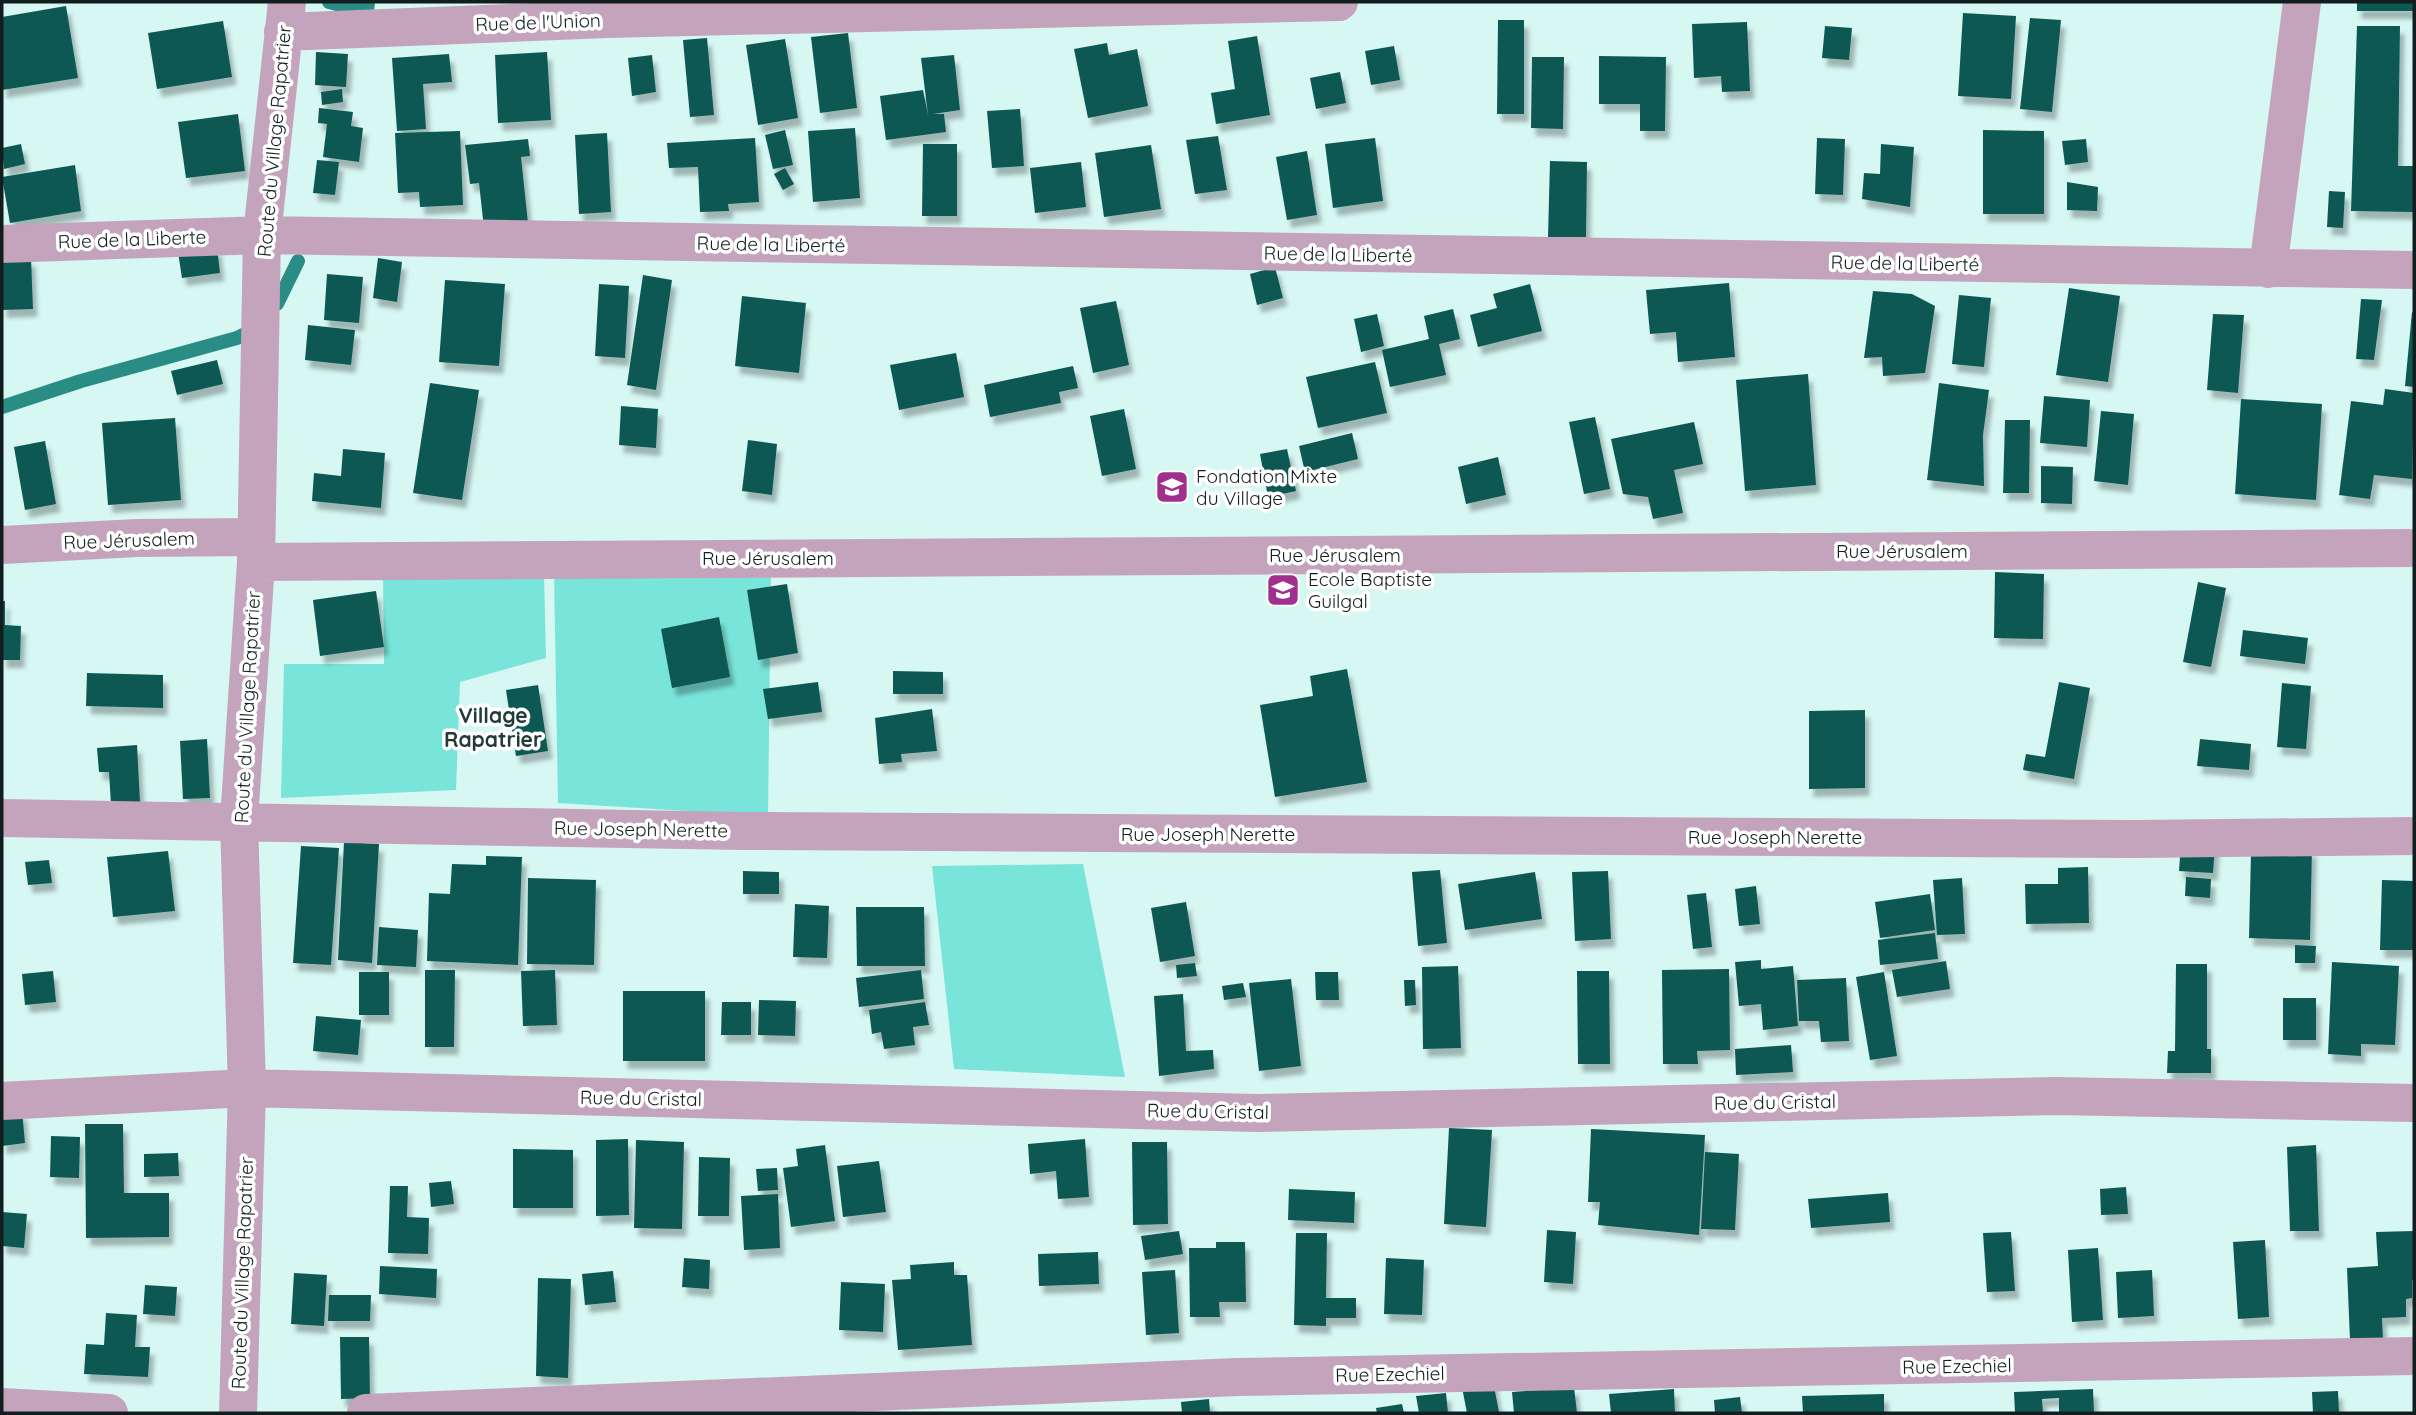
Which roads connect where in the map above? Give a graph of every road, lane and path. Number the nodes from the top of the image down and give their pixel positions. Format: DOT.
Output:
graph roads {
  1 [pos="1339,2"];
  2 [pos="2302,2"];
  3 [pos="285,17"];
  4 [pos="262,235"];
  5 [pos="2,244"];
  6 [pos="2268,269"];
  7 [pos="2414,270"];
  8 [pos="2,545"];
  9 [pos="2414,548"];
  10 [pos="256,549"];
  11 [pos="2,818"];
  12 [pos="239,821"];
  13 [pos="2414,836"];
  14 [pos="247,1088"];
  15 [pos="2,1101"];
  16 [pos="2414,1103"];
  17 [pos="2414,1356"];
  18 [pos="2,1407"];
  19 [pos="109,1413"];
  20 [pos="239,1413"];
  21 [pos="366,1413"];
  1 -- 3 [label="street, Rue de l'Union"];
  2 -- 6 [label="street"];
  3 -- 4 [label="street, Route du Village Rapatrier"];
  4 -- 5 [label="street, Rue de la Liberte"];
  4 -- 6 [label="street, Rue de la Liberté"];
  4 -- 10 [label="street, Route du Village Rapatrier"];
  6 -- 7 [label="street, Rue de la Liberté"];
  8 -- 10 [label="street, Rue Jérusalem"];
  9 -- 10 [label="street, Rue Jérusalem"];
  10 -- 12 [label="street, Route du Village Rapatrier"];
  11 -- 12 [label="street, Rue Joseph Nerette"];
  12 -- 13 [label="street, Rue Joseph Nerette"];
  12 -- 14 [label="street, Route du Village Rapatrier"];
  14 -- 15 [label="street, Rue du Cristal"];
  14 -- 16 [label="street, Rue du Cristal"];
  14 -- 20 [label="street, Route du Village Rapatrier"];
  17 -- 21 [label="street, Rue Ezechiel"];
  18 -- 19 [label="street"];
}
